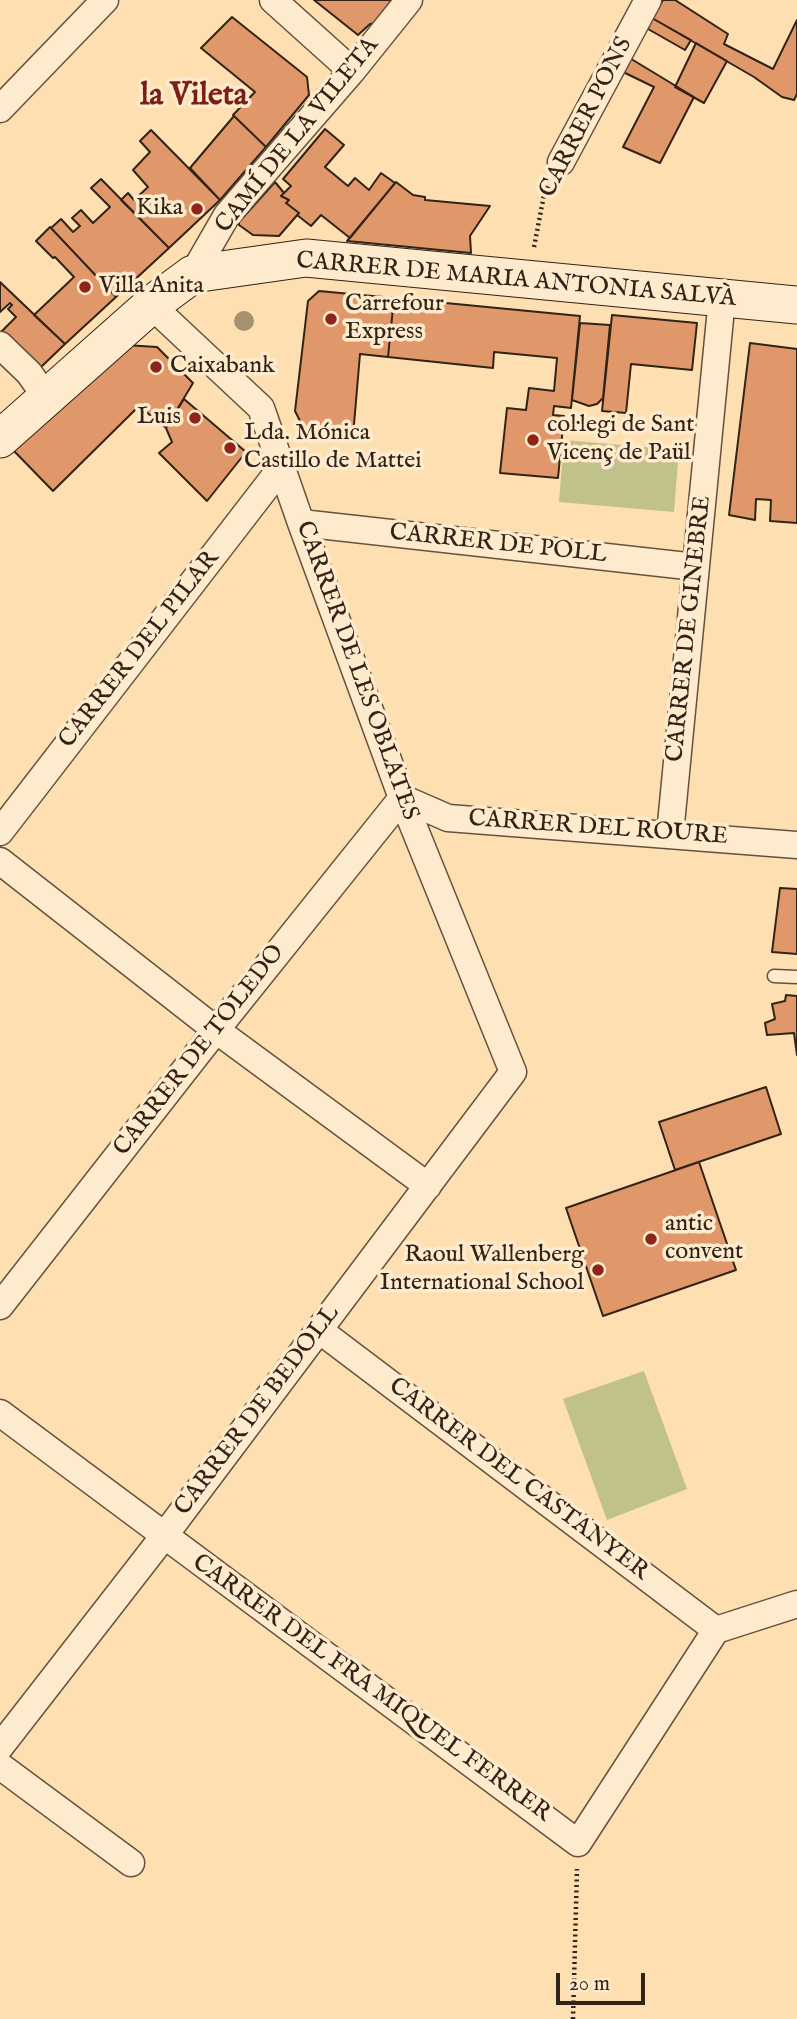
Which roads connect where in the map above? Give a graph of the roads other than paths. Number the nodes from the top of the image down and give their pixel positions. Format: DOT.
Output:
graph roads {
  1 [pos="105,0"];
  2 [pos="273,0"];
  3 [pos="409,0"];
  4 [pos="648,0"];
  5 [pos="352,71"];
  6 [pos="0,109"];
  7 [pos="561,162"];
  8 [pos="193,274"];
  9 [pos="722,298"];
  10 [pos="151,305"];
  11 [pos="797,305"];
  12 [pos="0,345"];
  13 [pos="46,397"];
  14 [pos="0,439"];
  15 [pos="281,468"];
  16 [pos="301,523"];
  17 [pos="696,567"];
  18 [pos="402,798"];
  19 [pos="0,832"];
  20 [pos="670,834"];
  21 [pos="797,845"];
  22 [pos="0,862"];
  23 [pos="774,976"];
  24 [pos="797,977"];
  25 [pos="216,1030"];
  26 [pos="513,1072"];
  27 [pos="428,1186"];
  28 [pos="0,1306"];
  29 [pos="319,1330"];
  30 [pos="0,1413"];
  31 [pos="164,1536"];
  32 [pos="797,1604"];
  33 [pos="716,1630"];
  34 [pos="0,1747"];
  35 [pos="0,1766"];
  36 [pos="131,1863"];
  1 -- 6 [label="street"];
  2 -- 5 [label="street"];
  3 -- 5 [label="street, CAMÍ DE LA VILETA"];
  4 -- 7 [label="street, CARRER PONS"];
  5 -- 8 [label="street, CAMÍ DE LA VILETA"];
  8 -- 9 [label="street, CARRER DE MARIA ANTONIA SALVÀ"];
  8 -- 10 [label="street, CAMÍ DE LA VILETA"];
  9 -- 11 [label="street, CARRER DE MARIA ANTONIA SALVÀ"];
  9 -- 17 [label="street, CARRER DE GINEBRE"];
  10 -- 13 [label="street, CAMÍ DE LA VILETA"];
  10 -- 15 [label="street, CARRER DE LES OBLATES"];
  12 -- 13 [label="street"];
  13 -- 14 [label="street, CAMÍ DE LA VILETA"];
  15 -- 16 [label="street, CARRER DE LES OBLATES"];
  15 -- 19 [label="street, CARRER DEL PILAR"];
  16 -- 17 [label="street, CARRER DE POLL"];
  16 -- 18 [label="street, CARRER DE LES OBLATES"];
  17 -- 20 [label="street, CARRER DE GINEBRE"];
  18 -- 20 [label="street, CARRER DEL ROURE"];
  18 -- 25 [label="street, CARRER DE TOLEDO"];
  18 -- 26 [label="street, CARRER DE LES OBLATES"];
  20 -- 21 [label="street, CARRER DEL ROURE"];
  22 -- 25 [label="street"];
  23 -- 24 [label="lane"];
  25 -- 27 [label="street"];
  25 -- 28 [label="street, CARRER DE TOLEDO"];
  26 -- 27 [label="street, CARRER DE BEDOLL"];
  27 -- 29 [label="street, CARRER DE BEDOLL"];
  29 -- 31 [label="street, CARRER DE BEDOLL"];
  29 -- 33 [label="street, CARRER DEL CASTANYER"];
  30 -- 31 [label="street"];
  31 -- 33 [label="street, CARRER DEL FRA MIQUEL FERRER"];
  31 -- 34 [label="street, CARRER DE BEDOLL"];
  32 -- 33 [label="street"];
  35 -- 36 [label="street"];
}
